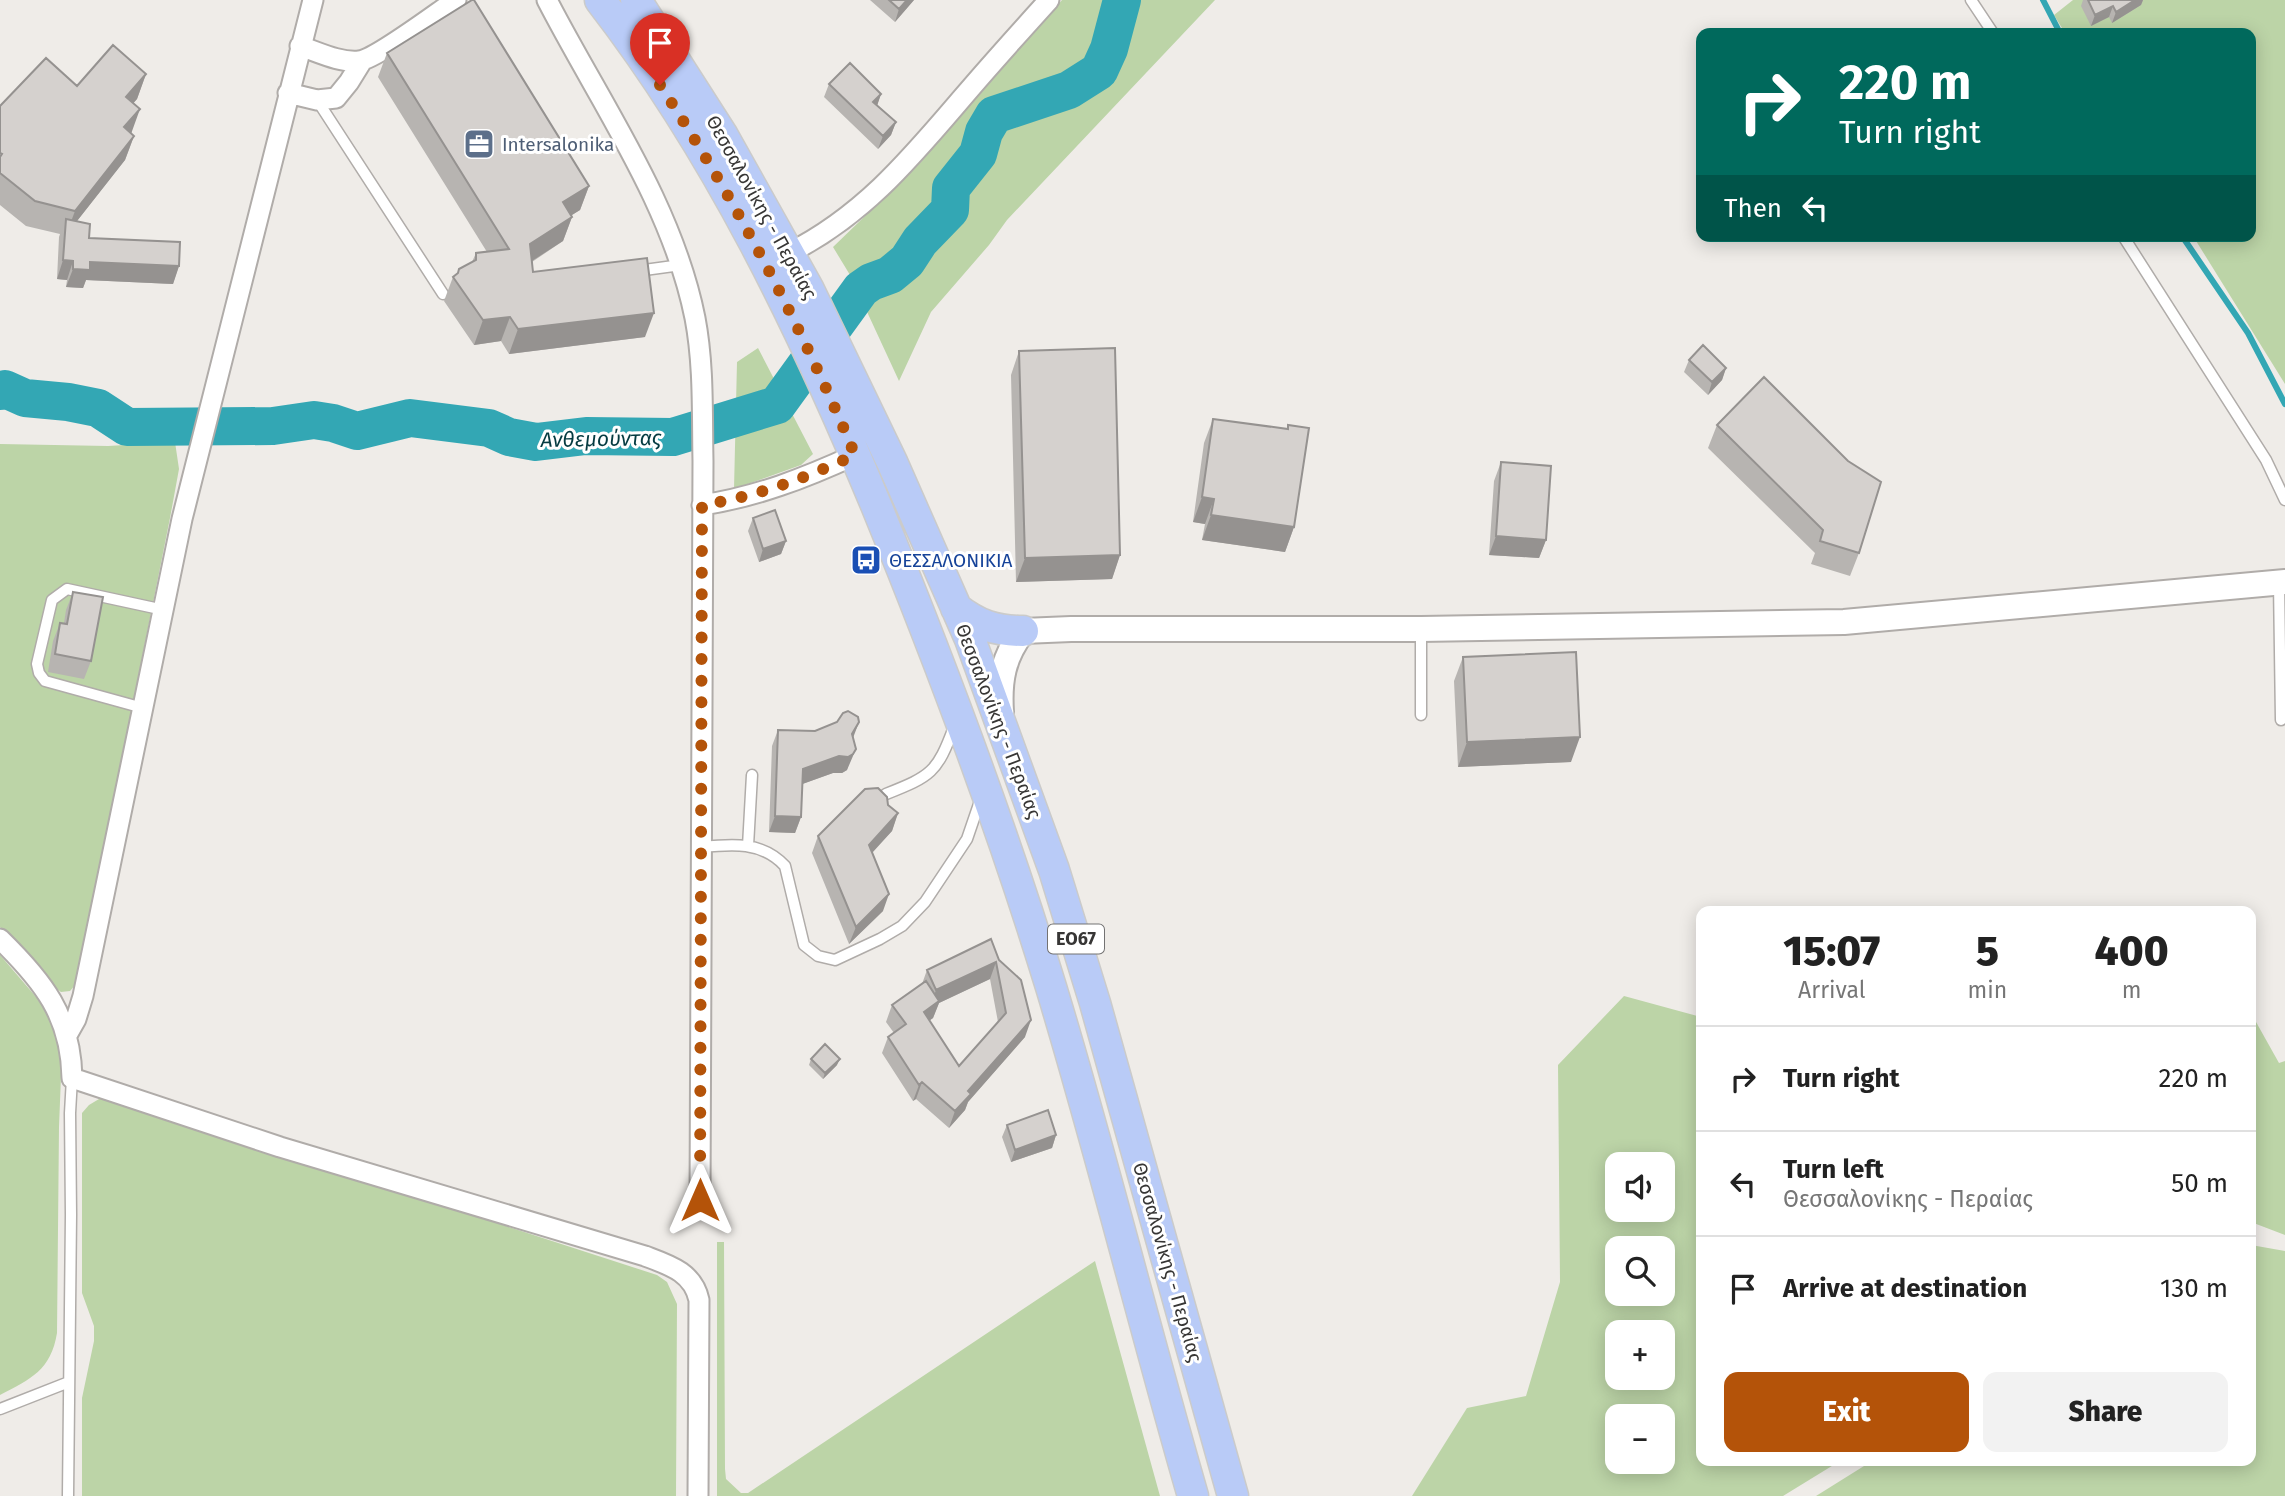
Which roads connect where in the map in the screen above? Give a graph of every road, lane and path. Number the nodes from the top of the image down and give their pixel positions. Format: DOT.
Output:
graph roads {
  1 [pos="313,0"];
  2 [pos="456,0"];
  3 [pos="547,0"];
  4 [pos="600,0"];
  5 [pos="636,0"];
  6 [pos="1049,0"];
  7 [pos="1972,0"];
  8 [pos="1990,28"];
  9 [pos="300,46"];
  10 [pos="362,61"];
  11 [pos="288,93"];
  12 [pos="317,100"];
  13 [pos="2127,242"];
  14 [pos="789,253"];
  15 [pos="681,265"];
  16 [pos="630,272"];
  17 [pos="443,294"];
  18 [pos="799,298"];
  19 [pos="855,455"];
  20 [pos="2285,500"];
  21 [pos="702,505"];
  22 [pos="2282,582"];
  23 [pos="956,608"];
  24 [pos="164,610"];
  25 [pos="1421,629"];
  26 [pos="1023,631"];
  27 [pos="143,708"];
  28 [pos="960,713"];
  29 [pos="1421,715"];
  30 [pos="1001,720"];
  31 [pos="2281,720"];
  32 [pos="752,775"];
  33 [pos="985,784"];
  34 [pos="886,794"];
  35 [pos="748,846"];
  36 [pos="701,847"];
  37 [pos="0,939"];
  38 [pos="67,1035"];
  39 [pos="72,1078"];
  40 [pos="700,1200"];
  41 [pos="69,1382"];
  42 [pos="0,1409"];
  43 [pos="68,1496"];
  44 [pos="698,1496"];
  45 [pos="1193,1496"];
  46 [pos="1233,1496"];
  1 -- 9 [label="street"];
  2 -- 10 [label="street"];
  3 -- 15 [label="street"];
  4 -- 18 [label="main road, Θεσσαλονίκης - Περαίας / ΕΟ67"];
  5 -- 14 [label="main road, Θεσσαλονίκης - Περαίας / ΕΟ67"];
  6 -- 14 [label="street"];
  7 -- 8 [label="lane"];
  9 -- 10 [label="street"];
  9 -- 11 [label="street"];
  10 -- 12 [label="street"];
  11 -- 12 [label="street"];
  11 -- 24 [label="street"];
  12 -- 17 [label="lane"];
  13 -- 20 [label="lane"];
  14 -- 18 [label="main road, Θεσσαλονίκης - Περαίας / ΕΟ67"];
  15 -- 16 [label="lane"];
  15 -- 21 [label="street"];
  18 -- 19 [label="main road, Θεσσαλονίκης - Περαίας / ΕΟ67"];
  18 -- 23 [label="main road, Θεσσαλονίκης - Περαίας / ΕΟ67"];
  19 -- 21 [label="street"];
  19 -- 28 [label="main road, Θεσσαλονίκης - Περαίας / ΕΟ67"];
  21 -- 36 [label="street"];
  22 -- 25 [label="street"];
  22 -- 31 [label="lane"];
  23 -- 26 [label="main road"];
  23 -- 30 [label="main road, Θεσσαλονίκης - Περαίας / ΕΟ67"];
  24 -- 27 [label="street"];
  24 -- 27 [label="lane"];
  25 -- 26 [label="street"];
  25 -- 29 [label="lane"];
  26 -- 30 [label="street"];
  27 -- 38 [label="street"];
  28 -- 33 [label="main road, Θεσσαλονίκης - Περαίας / ΕΟ67"];
  28 -- 34 [label="lane"];
  30 -- 46 [label="main road, Θεσσαλονίκης - Περαίας / ΕΟ67"];
  32 -- 35 [label="lane"];
  33 -- 35 [label="lane"];
  33 -- 45 [label="main road, Θεσσαλονίκης - Περαίας / ΕΟ67"];
  35 -- 36 [label="lane"];
  36 -- 40 [label="street"];
  37 -- 38 [label="street"];
  38 -- 39 [label="street"];
  39 -- 41 [label="lane"];
  39 -- 44 [label="street"];
  41 -- 42 [label="lane"];
  41 -- 43 [label="lane"];
}
